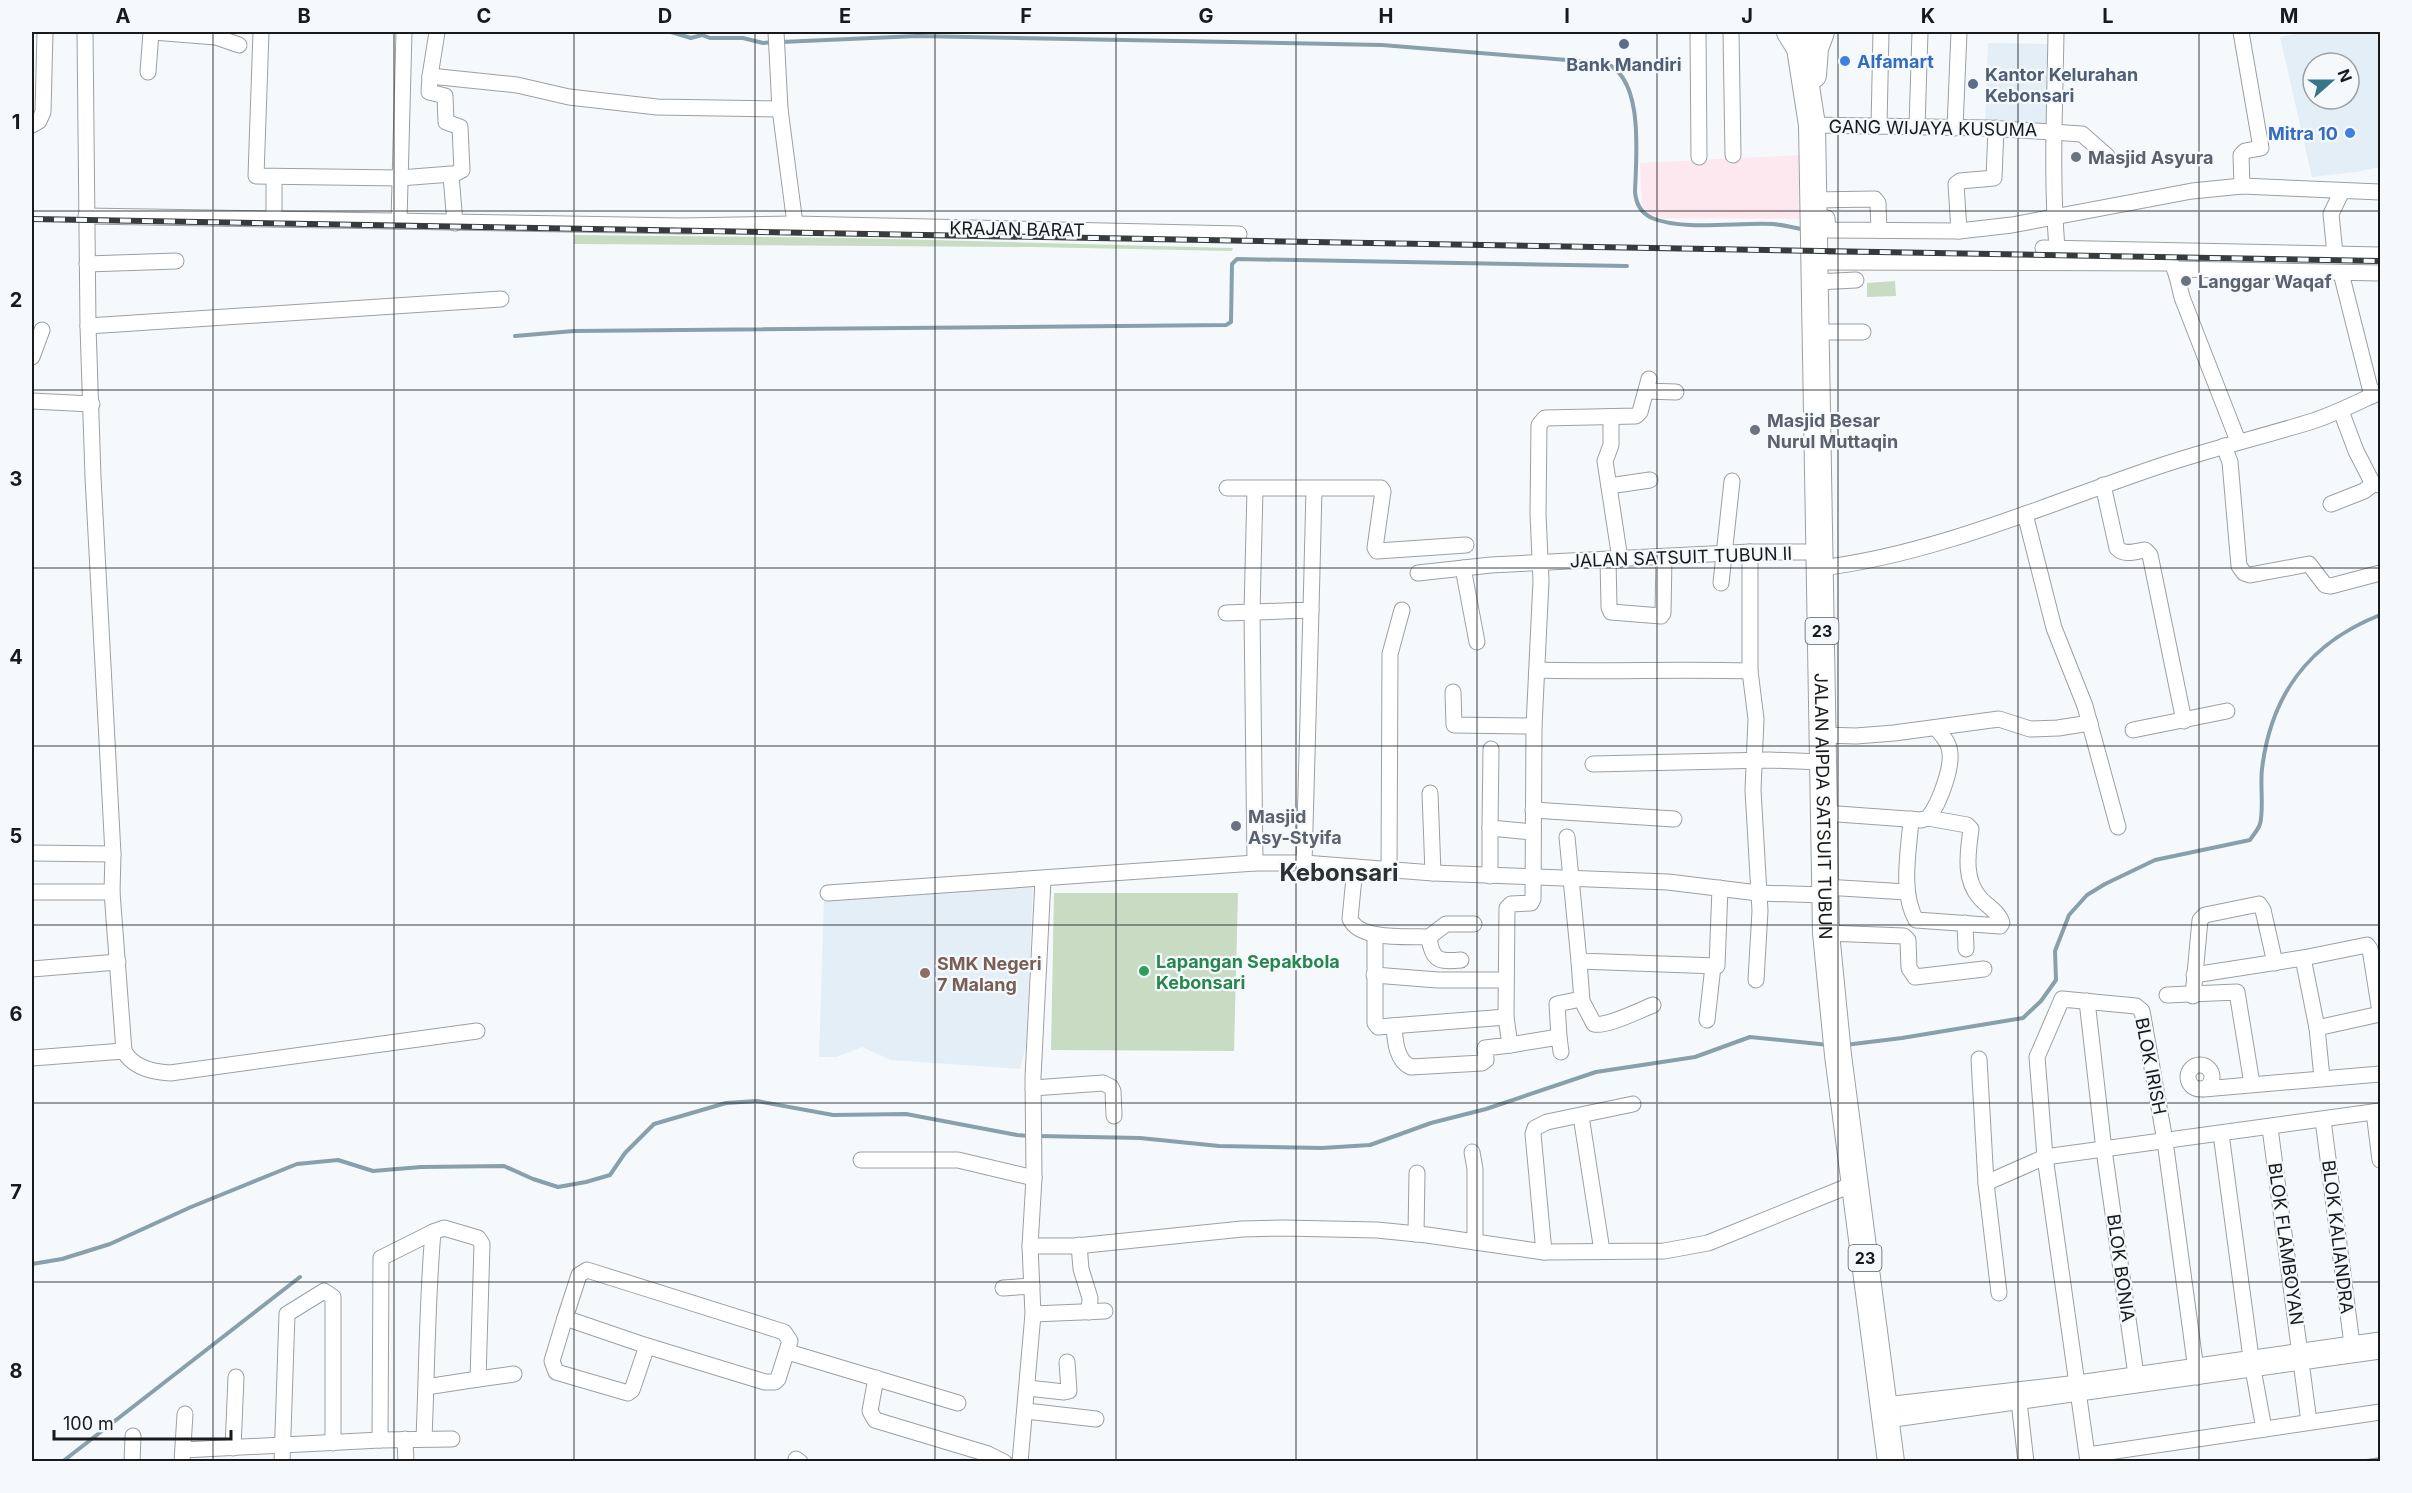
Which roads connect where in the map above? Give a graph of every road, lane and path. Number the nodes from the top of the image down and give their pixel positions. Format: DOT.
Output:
graph roads {
  1 [pos="44,32"];
  2 [pos="85,32"];
  3 [pos="152,32"];
  4 [pos="261,32"];
  5 [pos="404,32"];
  6 [pos="438,32"];
  7 [pos="1698,32"];
  8 [pos="1731,32"];
  9 [pos="1790,32"];
  10 [pos="1821,32"];
  11 [pos="1881,32"];
  12 [pos="1920,32"];
  13 [pos="1959,32"];
  14 [pos="2056,32"];
  15 [pos="2241,32"];
  16 [pos="216,34"];
  17 [pos="776,38"];
  18 [pos="239,45"];
  19 [pos="32,51"];
  20 [pos="148,72"];
  21 [pos="430,76"];
  22 [pos="780,109"];
  23 [pos="1811,118"];
  24 [pos="32,125"];
  25 [pos="1879,126"];
  26 [pos="1917,127"];
  27 [pos="1955,128"];
  28 [pos="1996,128"];
  29 [pos="2054,131"];
  30 [pos="1733,155"];
  31 [pos="2108,156"];
  32 [pos="1700,157"];
  33 [pos="451,174"];
  34 [pos="274,177"];
  35 [pos="400,178"];
  36 [pos="2242,186"];
  37 [pos="2380,192"];
  38 [pos="2340,195"];
  39 [pos="86,216"];
  40 [pos="1815,217"];
  41 [pos="274,219"];
  42 [pos="2054,219"];
  43 [pos="399,221"];
  44 [pos="456,223"];
  45 [pos="795,224"];
  46 [pos="1879,230"];
  47 [pos="1959,231"];
  48 [pos="1239,234"];
  49 [pos="2335,254"];
  50 [pos="2380,255"];
  51 [pos="177,261"];
  52 [pos="87,264"];
  53 [pos="2176,270"];
  54 [pos="1816,272"];
  55 [pos="2342,273"];
  56 [pos="2380,273"];
  57 [pos="1856,280"];
  58 [pos="501,299"];
  59 [pos="88,326"];
  60 [pos="42,330"];
  61 [pos="1816,332"];
  62 [pos="1863,332"];
  63 [pos="32,357"];
  64 [pos="1676,392"];
  65 [pos="2376,394"];
  66 [pos="32,401"];
  67 [pos="92,404"];
  68 [pos="2341,411"];
  69 [pos="1611,417"];
  70 [pos="2231,443"];
  71 [pos="1650,480"];
  72 [pos="1732,481"];
  73 [pos="2377,484"];
  74 [pos="2103,485"];
  75 [pos="1609,486"];
  76 [pos="1227,488"];
  77 [pos="1255,489"];
  78 [pos="1314,489"];
  79 [pos="2331,504"];
  80 [pos="2025,514"];
  81 [pos="1466,545"];
  82 [pos="1750,552"];
  83 [pos="1724,554"];
  84 [pos="1664,557"];
  85 [pos="1614,559"];
  86 [pos="1821,560"];
  87 [pos="1541,562"];
  88 [pos="1463,568"];
  89 [pos="1418,573"];
  90 [pos="2380,573"];
  91 [pos="1720,583"];
  92 [pos="1311,610"];
  93 [pos="1402,610"];
  94 [pos="1252,612"];
  95 [pos="1226,613"];
  96 [pos="1477,642"];
  97 [pos="1537,670"];
  98 [pos="1750,670"];
  99 [pos="1454,692"];
  100 [pos="2227,711"];
  101 [pos="2184,721"];
  102 [pos="2090,723"];
  103 [pos="1534,726"];
  104 [pos="1937,729"];
  105 [pos="2133,730"];
  106 [pos="1824,735"];
  107 [pos="1491,749"];
  108 [pos="1755,760"];
  109 [pos="1823,762"];
  110 [pos="1593,764"];
  111 [pos="1430,793"];
  112 [pos="1533,810"];
  113 [pos="1824,813"];
  114 [pos="1928,818"];
  115 [pos="1674,819"];
  116 [pos="1911,819"];
  117 [pos="2118,827"];
  118 [pos="1490,828"];
  119 [pos="1533,832"];
  120 [pos="1567,837"];
  121 [pos="32,853"];
  122 [pos="113,854"];
  123 [pos="1304,862"];
  124 [pos="1255,863"];
  125 [pos="1355,867"];
  126 [pos="1389,871"];
  127 [pos="1433,873"];
  128 [pos="1490,876"];
  129 [pos="1532,877"];
  130 [pos="1043,880"];
  131 [pos="1572,880"];
  132 [pos="1720,888"];
  133 [pos="1825,891"];
  134 [pos="32,892"];
  135 [pos="112,892"];
  136 [pos="1907,892"];
  137 [pos="828,893"];
  138 [pos="1758,893"];
  139 [pos="1965,923"];
  140 [pos="1474,924"];
  141 [pos="1826,933"];
  142 [pos="1375,935"];
  143 [pos="1429,937"];
  144 [pos="1966,949"];
  145 [pos="2303,958"];
  146 [pos="1461,960"];
  147 [pos="1579,961"];
  148 [pos="118,962"];
  149 [pos="2275,963"];
  150 [pos="1713,966"];
  151 [pos="32,969"];
  152 [pos="1984,969"];
  153 [pos="2233,970"];
  154 [pos="1374,975"];
  155 [pos="2194,975"];
  156 [pos="1506,980"];
  157 [pos="1756,980"];
  158 [pos="2237,992"];
  159 [pos="2167,995"];
  160 [pos="2193,996"];
  161 [pos="1581,999"];
  162 [pos="2087,1001"];
  163 [pos="1653,1005"];
  164 [pos="2380,1013"];
  165 [pos="1506,1017"];
  166 [pos="1707,1020"];
  167 [pos="1394,1026"];
  168 [pos="2317,1028"];
  169 [pos="477,1031"];
  170 [pos="1510,1045"];
  171 [pos="124,1051"];
  172 [pos="32,1058"];
  173 [pos="1979,1059"];
  174 [pos="2211,1072"];
  175 [pos="2380,1074"];
  176 [pos="2322,1078"];
  177 [pos="2252,1084"];
  178 [pos="2231,1087"];
  179 [pos="1033,1088"];
  180 [pos="2204,1089"];
  181 [pos="1633,1104"];
  182 [pos="2377,1111"];
  183 [pos="1114,1116"];
  184 [pos="1581,1116"];
  185 [pos="2323,1120"];
  186 [pos="2270,1128"];
  187 [pos="2221,1134"];
  188 [pos="2165,1141"];
  189 [pos="2104,1150"];
  190 [pos="1472,1152"];
  191 [pos="2045,1157"];
  192 [pos="861,1160"];
  193 [pos="2380,1160"];
  194 [pos="1417,1173"];
  195 [pos="1034,1178"];
  196 [pos="1856,1183"];
  197 [pos="1986,1184"];
  198 [pos="433,1232"];
  199 [pos="1416,1234"];
  200 [pos="1475,1242"];
  201 [pos="1079,1245"];
  202 [pos="1030,1246"];
  203 [pos="1602,1251"];
  204 [pos="1544,1252"];
  205 [pos="1032,1286"];
  206 [pos="1003,1288"];
  207 [pos="1999,1293"];
  208 [pos="1105,1311"];
  209 [pos="1089,1312"];
  210 [pos="1033,1314"];
  211 [pos="565,1318"];
  212 [pos="2380,1340"];
  213 [pos="648,1346"];
  214 [pos="2353,1349"];
  215 [pos="2380,1351"];
  216 [pos="788,1352"];
  217 [pos="2301,1356"];
  218 [pos="1067,1362"];
  219 [pos="2252,1363"];
  220 [pos="2196,1372"];
  221 [pos="514,1374"];
  222 [pos="236,1377"];
  223 [pos="876,1378"];
  224 [pos="478,1379"];
  225 [pos="2137,1380"];
  226 [pos="426,1387"];
  227 [pos="1028,1388"];
  228 [pos="2079,1388"];
  229 [pos="2018,1396"];
  230 [pos="958,1403"];
  231 [pos="1026,1411"];
  232 [pos="1886,1412"];
  233 [pos="2380,1412"];
  234 [pos="185,1414"];
  235 [pos="1096,1419"];
  236 [pos="2309,1422"];
  237 [pos="2264,1429"];
  238 [pos="133,1436"];
  239 [pos="424,1438"];
  240 [pos="405,1439"];
  241 [pos="452,1439"];
  242 [pos="380,1440"];
  243 [pos="333,1443"];
  244 [pos="233,1448"];
  245 [pos="282,1454"];
  246 [pos="988,1454"];
  247 [pos="183,1456"];
  248 [pos="1021,1457"];
  249 [pos="2088,1458"];
  250 [pos="132,1461"];
  251 [pos="406,1461"];
  252 [pos="1004,1461"];
  253 [pos="1891,1461"];
  254 [pos="2026,1461"];
  1 -- 19 [label="street"];
  1 -- 24 [label="street"];
  2 -- 39 [label="street"];
  3 -- 16 [label="street"];
  3 -- 20 [label="street"];
  4 -- 34 [label="street"];
  5 -- 35 [label="street"];
  6 -- 21 [label="street"];
  7 -- 32 [label="street"];
  8 -- 30 [label="street"];
  9 -- 23 [label="highway, JALAN AIPDA SATSUIT TUBUN / 23"];
  10 -- 23 [label="highway, JALAN AIPDA SATSUIT TUBUN / 23"];
  11 -- 25 [label="street"];
  12 -- 26 [label="street"];
  13 -- 27 [label="street"];
  14 -- 29 [label="street"];
  15 -- 36 [label="street"];
  16 -- 18 [label="street"];
  17 -- 22 [label="street"];
  21 -- 22 [label="street"];
  21 -- 33 [label="street"];
  22 -- 45 [label="street"];
  23 -- 25 [label="street, GANG WIJAYA KUSUMA"];
  23 -- 40 [label="highway, JALAN AIPDA SATSUIT TUBUN / 23"];
  25 -- 26 [label="street, GANG WIJAYA KUSUMA"];
  26 -- 27 [label="street, GANG WIJAYA KUSUMA"];
  27 -- 28 [label="street, GANG WIJAYA KUSUMA"];
  28 -- 29 [label="street, GANG WIJAYA KUSUMA"];
  28 -- 47 [label="street"];
  29 -- 31 [label="street, GANG WIJAYA KUSUMA"];
  29 -- 42 [label="street"];
  33 -- 35 [label="street"];
  33 -- 44 [label="street"];
  34 -- 35 [label="street"];
  34 -- 41 [label="street"];
  35 -- 43 [label="street"];
  36 -- 38 [label="street"];
  36 -- 42 [label="street"];
  37 -- 38 [label="street"];
  38 -- 49 [label="street"];
  39 -- 41 [label="street, KRAJAN BARAT"];
  39 -- 52 [label="street"];
  40 -- 46 [label="street"];
  40 -- 46 [label="street"];
  40 -- 54 [label="highway, JALAN AIPDA SATSUIT TUBUN / 23"];
  41 -- 43 [label="street, KRAJAN BARAT"];
  42 -- 47 [label="street"];
  42 -- 49 [label="street"];
  43 -- 44 [label="street, KRAJAN BARAT"];
  44 -- 45 [label="street, KRAJAN BARAT"];
  45 -- 48 [label="street, KRAJAN BARAT"];
  46 -- 47 [label="street"];
  49 -- 50 [label="street"];
  51 -- 52 [label="street"];
  52 -- 59 [label="street"];
  53 -- 54 [label="street"];
  53 -- 55 [label="street"];
  53 -- 70 [label="street"];
  54 -- 57 [label="street"];
  54 -- 61 [label="highway, JALAN AIPDA SATSUIT TUBUN / 23"];
  55 -- 56 [label="street"];
  55 -- 65 [label="street"];
  58 -- 59 [label="street"];
  59 -- 67 [label="street"];
  60 -- 63 [label="street"];
  61 -- 62 [label="street"];
  61 -- 86 [label="highway, JALAN AIPDA SATSUIT TUBUN / 23"];
  64 -- 69 [label="street"];
  65 -- 68 [label="street, JALAN SATSUIT TUBUN II"];
  66 -- 67 [label="street"];
  67 -- 122 [label="street"];
  68 -- 70 [label="street, JALAN SATSUIT TUBUN II"];
  68 -- 73 [label="street"];
  69 -- 75 [label="street"];
  69 -- 87 [label="street"];
  70 -- 74 [label="street, JALAN SATSUIT TUBUN II"];
  70 -- 90 [label="street"];
  71 -- 75 [label="street"];
  72 -- 83 [label="street"];
  73 -- 79 [label="street"];
  74 -- 80 [label="street, JALAN SATSUIT TUBUN II"];
  74 -- 101 [label="street"];
  75 -- 85 [label="street"];
  76 -- 77 [label="street"];
  77 -- 78 [label="street"];
  77 -- 94 [label="street"];
  78 -- 81 [label="street"];
  78 -- 92 [label="street"];
  80 -- 86 [label="street, JALAN SATSUIT TUBUN II"];
  80 -- 102 [label="street"];
  82 -- 83 [label="street, JALAN SATSUIT TUBUN II"];
  82 -- 86 [label="street, JALAN SATSUIT TUBUN II"];
  82 -- 98 [label="street"];
  83 -- 84 [label="street, JALAN SATSUIT TUBUN II"];
  83 -- 91 [label="street"];
  84 -- 85 [label="street, JALAN SATSUIT TUBUN II"];
  84 -- 85 [label="street"];
  85 -- 87 [label="street, JALAN SATSUIT TUBUN II"];
  86 -- 106 [label="highway, JALAN AIPDA SATSUIT TUBUN / 23"];
  87 -- 88 [label="street, JALAN SATSUIT TUBUN II"];
  87 -- 97 [label="street"];
  88 -- 89 [label="street, JALAN SATSUIT TUBUN II"];
  88 -- 96 [label="street"];
  92 -- 94 [label="street"];
  92 -- 123 [label="street"];
  93 -- 126 [label="street"];
  94 -- 95 [label="street"];
  94 -- 124 [label="street"];
  97 -- 98 [label="street"];
  97 -- 103 [label="street"];
  98 -- 108 [label="street"];
  99 -- 103 [label="street"];
  100 -- 101 [label="street"];
  101 -- 105 [label="street"];
  102 -- 104 [label="street"];
  102 -- 117 [label="street"];
  103 -- 112 [label="street"];
  104 -- 106 [label="street"];
  104 -- 114 [label="street"];
  106 -- 109 [label="highway, JALAN AIPDA SATSUIT TUBUN / 23"];
  107 -- 118 [label="street"];
  108 -- 109 [label="street"];
  108 -- 110 [label="street"];
  108 -- 138 [label="street"];
  109 -- 113 [label="highway, JALAN AIPDA SATSUIT TUBUN / 23"];
  111 -- 127 [label="street"];
  112 -- 115 [label="street"];
  112 -- 119 [label="street"];
  113 -- 116 [label="street"];
  113 -- 133 [label="highway, JALAN AIPDA SATSUIT TUBUN / 23"];
  114 -- 116 [label="street"];
  114 -- 139 [label="street"];
  116 -- 136 [label="street"];
  118 -- 119 [label="street"];
  118 -- 128 [label="street"];
  119 -- 129 [label="street"];
  120 -- 131 [label="street"];
  121 -- 122 [label="street"];
  122 -- 135 [label="street"];
  123 -- 124 [label="street"];
  123 -- 125 [label="street"];
  124 -- 130 [label="street"];
  125 -- 126 [label="street"];
  125 -- 142 [label="street"];
  126 -- 127 [label="street"];
  127 -- 128 [label="street"];
  128 -- 129 [label="street"];
  129 -- 131 [label="street"];
  129 -- 156 [label="street"];
  130 -- 137 [label="street"];
  130 -- 179 [label="street"];
  131 -- 132 [label="street"];
  131 -- 147 [label="street"];
  132 -- 138 [label="street"];
  132 -- 150 [label="street"];
  133 -- 136 [label="street"];
  133 -- 138 [label="street"];
  133 -- 141 [label="highway, JALAN AIPDA SATSUIT TUBUN / 23"];
  134 -- 135 [label="street"];
  135 -- 148 [label="street"];
  136 -- 139 [label="street"];
  138 -- 157 [label="street"];
  139 -- 144 [label="street"];
  140 -- 143 [label="street"];
  141 -- 152 [label="street"];
  141 -- 196 [label="highway, JALAN AIPDA SATSUIT TUBUN / 23"];
  142 -- 143 [label="street"];
  142 -- 154 [label="street"];
  143 -- 146 [label="street"];
  145 -- 149 [label="street"];
  145 -- 164 [label="street"];
  145 -- 168 [label="street"];
  147 -- 150 [label="street"];
  147 -- 161 [label="street"];
  148 -- 151 [label="street"];
  148 -- 171 [label="street"];
  149 -- 153 [label="street"];
  149 -- 155 [label="street"];
  150 -- 166 [label="street"];
  153 -- 155 [label="street"];
  153 -- 158 [label="street"];
  154 -- 156 [label="street"];
  154 -- 167 [label="street"];
  155 -- 160 [label="street"];
  156 -- 165 [label="street"];
  158 -- 160 [label="street"];
  158 -- 177 [label="street"];
  159 -- 160 [label="street"];
  161 -- 163 [label="street"];
  161 -- 170 [label="street"];
  162 -- 188 [label="street, BLOK IRISH"];
  162 -- 189 [label="street, BLOK BONIA"];
  162 -- 191 [label="street"];
  164 -- 168 [label="street"];
  165 -- 167 [label="street"];
  165 -- 170 [label="street"];
  167 -- 170 [label="street"];
  168 -- 176 [label="street"];
  169 -- 171 [label="street"];
  171 -- 172 [label="street"];
  173 -- 197 [label="street"];
  174 -- 178 [label="street"];
  174 -- 180 [label="street"];
  174 -- 180 [label="street"];
  175 -- 176 [label="street"];
  176 -- 177 [label="street"];
  177 -- 178 [label="street"];
  178 -- 180 [label="street"];
  179 -- 183 [label="street"];
  179 -- 195 [label="street"];
  181 -- 184 [label="street"];
  182 -- 185 [label="street"];
  182 -- 193 [label="street"];
  184 -- 203 [label="street"];
  184 -- 204 [label="street"];
  185 -- 186 [label="street"];
  185 -- 214 [label="street, BLOK KALIANDRA"];
  186 -- 187 [label="street"];
  186 -- 217 [label="street, BLOK FLAMBOYAN"];
  187 -- 188 [label="street"];
  187 -- 219 [label="street"];
  188 -- 189 [label="street"];
  188 -- 220 [label="street"];
  189 -- 191 [label="street"];
  189 -- 225 [label="street, BLOK BONIA"];
  190 -- 200 [label="street"];
  191 -- 197 [label="street"];
  191 -- 228 [label="street"];
  192 -- 195 [label="street"];
  194 -- 199 [label="street"];
  195 -- 202 [label="street"];
  196 -- 203 [label="street"];
  196 -- 232 [label="highway, JALAN AIPDA SATSUIT TUBUN / 23"];
  197 -- 207 [label="street"];
  198 -- 224 [label="street"];
  198 -- 226 [label="street"];
  198 -- 242 [label="street"];
  199 -- 200 [label="street"];
  199 -- 201 [label="street"];
  200 -- 204 [label="street"];
  201 -- 202 [label="street"];
  201 -- 209 [label="street"];
  202 -- 205 [label="street"];
  203 -- 204 [label="street"];
  205 -- 206 [label="street"];
  205 -- 210 [label="street"];
  208 -- 209 [label="street"];
  209 -- 210 [label="street"];
  210 -- 227 [label="street"];
  211 -- 213 [label="street"];
  211 -- 213 [label="street"];
  211 -- 216 [label="street"];
  212 -- 214 [label="street"];
  213 -- 216 [label="street"];
  214 -- 215 [label="street"];
  214 -- 217 [label="street"];
  216 -- 223 [label="street"];
  217 -- 219 [label="street"];
  217 -- 236 [label="street, BLOK FLAMBOYAN"];
  218 -- 227 [label="street"];
  219 -- 220 [label="street"];
  219 -- 237 [label="street"];
  220 -- 225 [label="street"];
  221 -- 224 [label="street"];
  222 -- 244 [label="street"];
  223 -- 230 [label="street"];
  223 -- 246 [label="street"];
  224 -- 226 [label="street"];
  225 -- 228 [label="street"];
  226 -- 239 [label="street"];
  227 -- 231 [label="street"];
  228 -- 229 [label="street"];
  228 -- 249 [label="street"];
  229 -- 232 [label="street"];
  229 -- 254 [label="street"];
  231 -- 235 [label="street"];
  231 -- 248 [label="street"];
  232 -- 253 [label="highway, JALAN AIPDA SATSUIT TUBUN / 23"];
  233 -- 236 [label="street"];
  234 -- 247 [label="street"];
  236 -- 237 [label="street"];
  237 -- 249 [label="street"];
  238 -- 250 [label="street"];
  239 -- 240 [label="street"];
  239 -- 241 [label="street"];
  240 -- 242 [label="street"];
  240 -- 251 [label="street"];
  242 -- 243 [label="street"];
  243 -- 245 [label="street"];
  243 -- 245 [label="street"];
  244 -- 245 [label="street"];
  244 -- 247 [label="street"];
  246 -- 248 [label="street"];
  246 -- 252 [label="street"];
}
